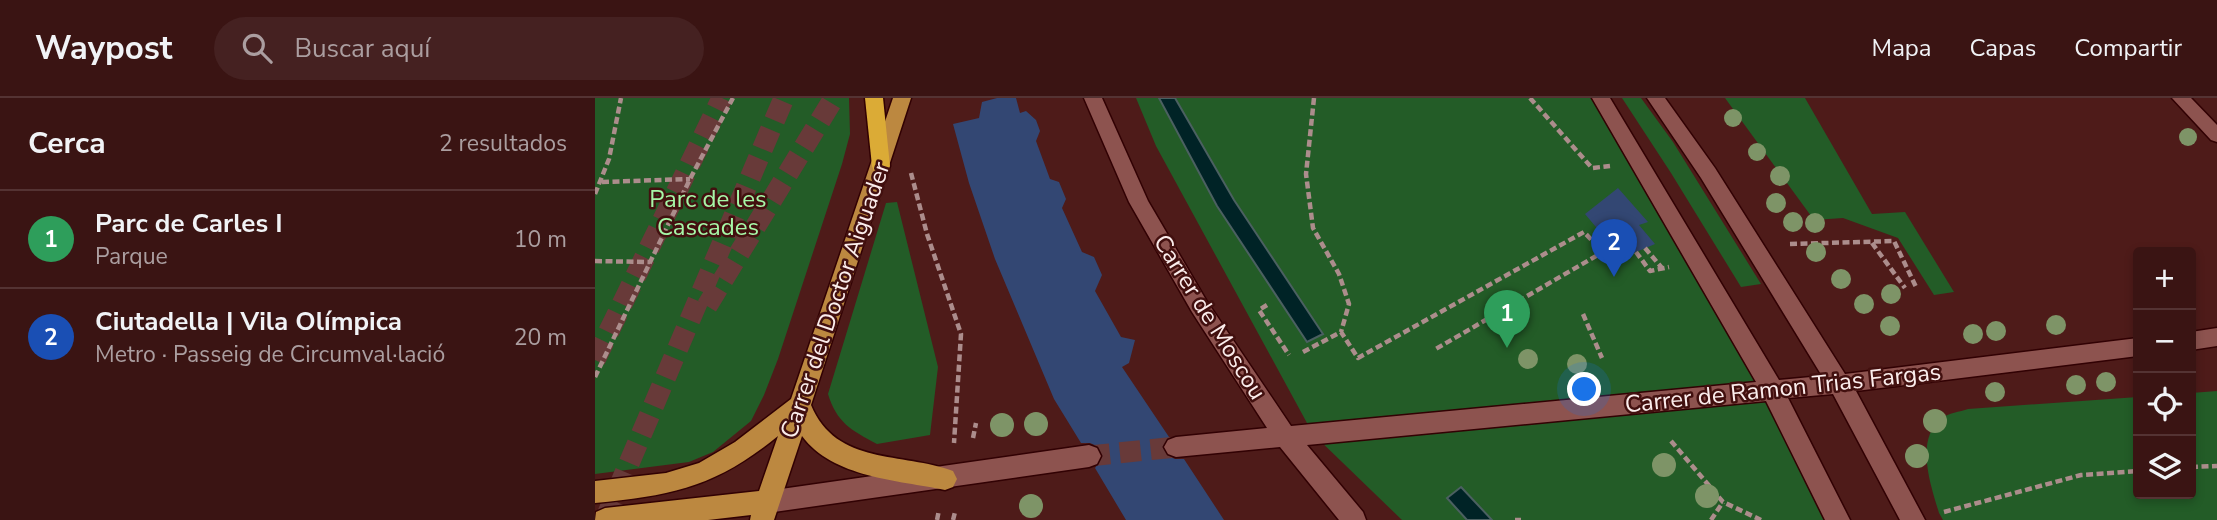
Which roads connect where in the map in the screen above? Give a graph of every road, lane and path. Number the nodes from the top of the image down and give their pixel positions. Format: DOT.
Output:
graph roads {
  1 [pos="621,98"];
  2 [pos="733,98"];
  3 [pos="874,98"];
  4 [pos="902,98"];
  5 [pos="1093,98"];
  6 [pos="1314,98"];
  7 [pos="1530,98"];
  8 [pos="1601,98"];
  9 [pos="1655,98"];
  10 [pos="2181,98"];
  11 [pos="2217,136"];
  12 [pos="914,163"];
  13 [pos="1620,164"];
  14 [pos="881,166"];
  15 [pos="690,180"];
  16 [pos="602,182"];
  17 [pos="595,194"];
  18 [pos="1871,242"];
  19 [pos="1790,244"];
  20 [pos="1645,248"];
  21 [pos="1636,252"];
  22 [pos="595,261"];
  23 [pos="650,262"];
  24 [pos="1680,266"];
  25 [pos="1662,269"];
  26 [pos="1916,287"];
  27 [pos="1905,288"];
  28 [pos="1267,305"];
  29 [pos="1583,314"];
  30 [pos="1341,332"];
  31 [pos="2217,337"];
  32 [pos="2196,340"];
  33 [pos="2133,348"];
  34 [pos="1434,350"];
  35 [pos="1303,352"];
  36 [pos="1289,355"];
  37 [pos="1602,358"];
  38 [pos="595,377"];
  39 [pos="1839,384"];
  40 [pos="1772,389"];
  41 [pos="800,405"];
  42 [pos="976,423"];
  43 [pos="957,433"];
  44 [pos="1286,437"];
  45 [pos="973,438"];
  46 [pos="1671,441"];
  47 [pos="1176,447"];
  48 [pos="1089,457"];
  49 [pos="2217,466"];
  50 [pos="2196,467"];
  51 [pos="2133,471"];
  52 [pos="945,479"];
  53 [pos="595,492"];
  54 [pos="1723,502"];
  55 [pos="764,511"];
  56 [pos="955,512"];
  57 [pos="1939,513"];
  58 [pos="605,520"];
  59 [pos="953,520"];
  60 [pos="1354,520"];
  61 [pos="1711,520"];
  62 [pos="1761,520"];
  63 [pos="1838,520"];
  64 [pos="1913,520"];
  1 -- 16 [label="path"];
  2 -- 15 [label="path"];
  3 -- 14 [label="highway"];
  4 -- 14 [label="main road, Carrer del Doctor Aiguader"];
  5 -- 44 [label="street, Carrer de Moscou"];
  6 -- 30 [label="path"];
  7 -- 13 [label="path"];
  8 -- 40 [label="street"];
  9 -- 39 [label="street"];
  10 -- 11 [label="street"];
  12 -- 43 [label="path, Carrer del Doctor Aiguader"];
  14 -- 41 [label="main road, Carrer del Doctor Aiguader"];
  15 -- 16 [label="path"];
  15 -- 23 [label="path"];
  16 -- 17 [label="path"];
  18 -- 19 [label="path"];
  18 -- 26 [label="path"];
  18 -- 27 [label="path"];
  20 -- 25 [label="path"];
  21 -- 25 [label="path"];
  22 -- 23 [label="path"];
  23 -- 38 [label="path"];
  24 -- 25 [label="path"];
  28 -- 36 [label="path"];
  29 -- 37 [label="path"];
  30 -- 34 [label="path"];
  30 -- 35 [label="path"];
  31 -- 32 [label="street"];
  33 -- 39 [label="street, Carrer de Ramon Trias Fargas"];
  39 -- 40 [label="street, Carrer de Ramon Trias Fargas"];
  39 -- 64 [label="street"];
  40 -- 44 [label="street, Carrer de Ramon Trias Fargas"];
  40 -- 63 [label="street"];
  41 -- 52 [label="main road"];
  41 -- 53 [label="main road"];
  41 -- 55 [label="main road, Carrer del Doctor Aiguader"];
  42 -- 45 [label="path"];
  44 -- 47 [label="street, Carrer de Ramon Trias Fargas"];
  44 -- 60 [label="street, Carrer de Moscou"];
  46 -- 54 [label="path"];
  48 -- 52 [label="street"];
  49 -- 50 [label="path"];
  51 -- 57 [label="path"];
  52 -- 55 [label="street"];
  54 -- 61 [label="path"];
  54 -- 62 [label="path"];
  55 -- 58 [label="main road"];
  56 -- 59 [label="path"];
}
